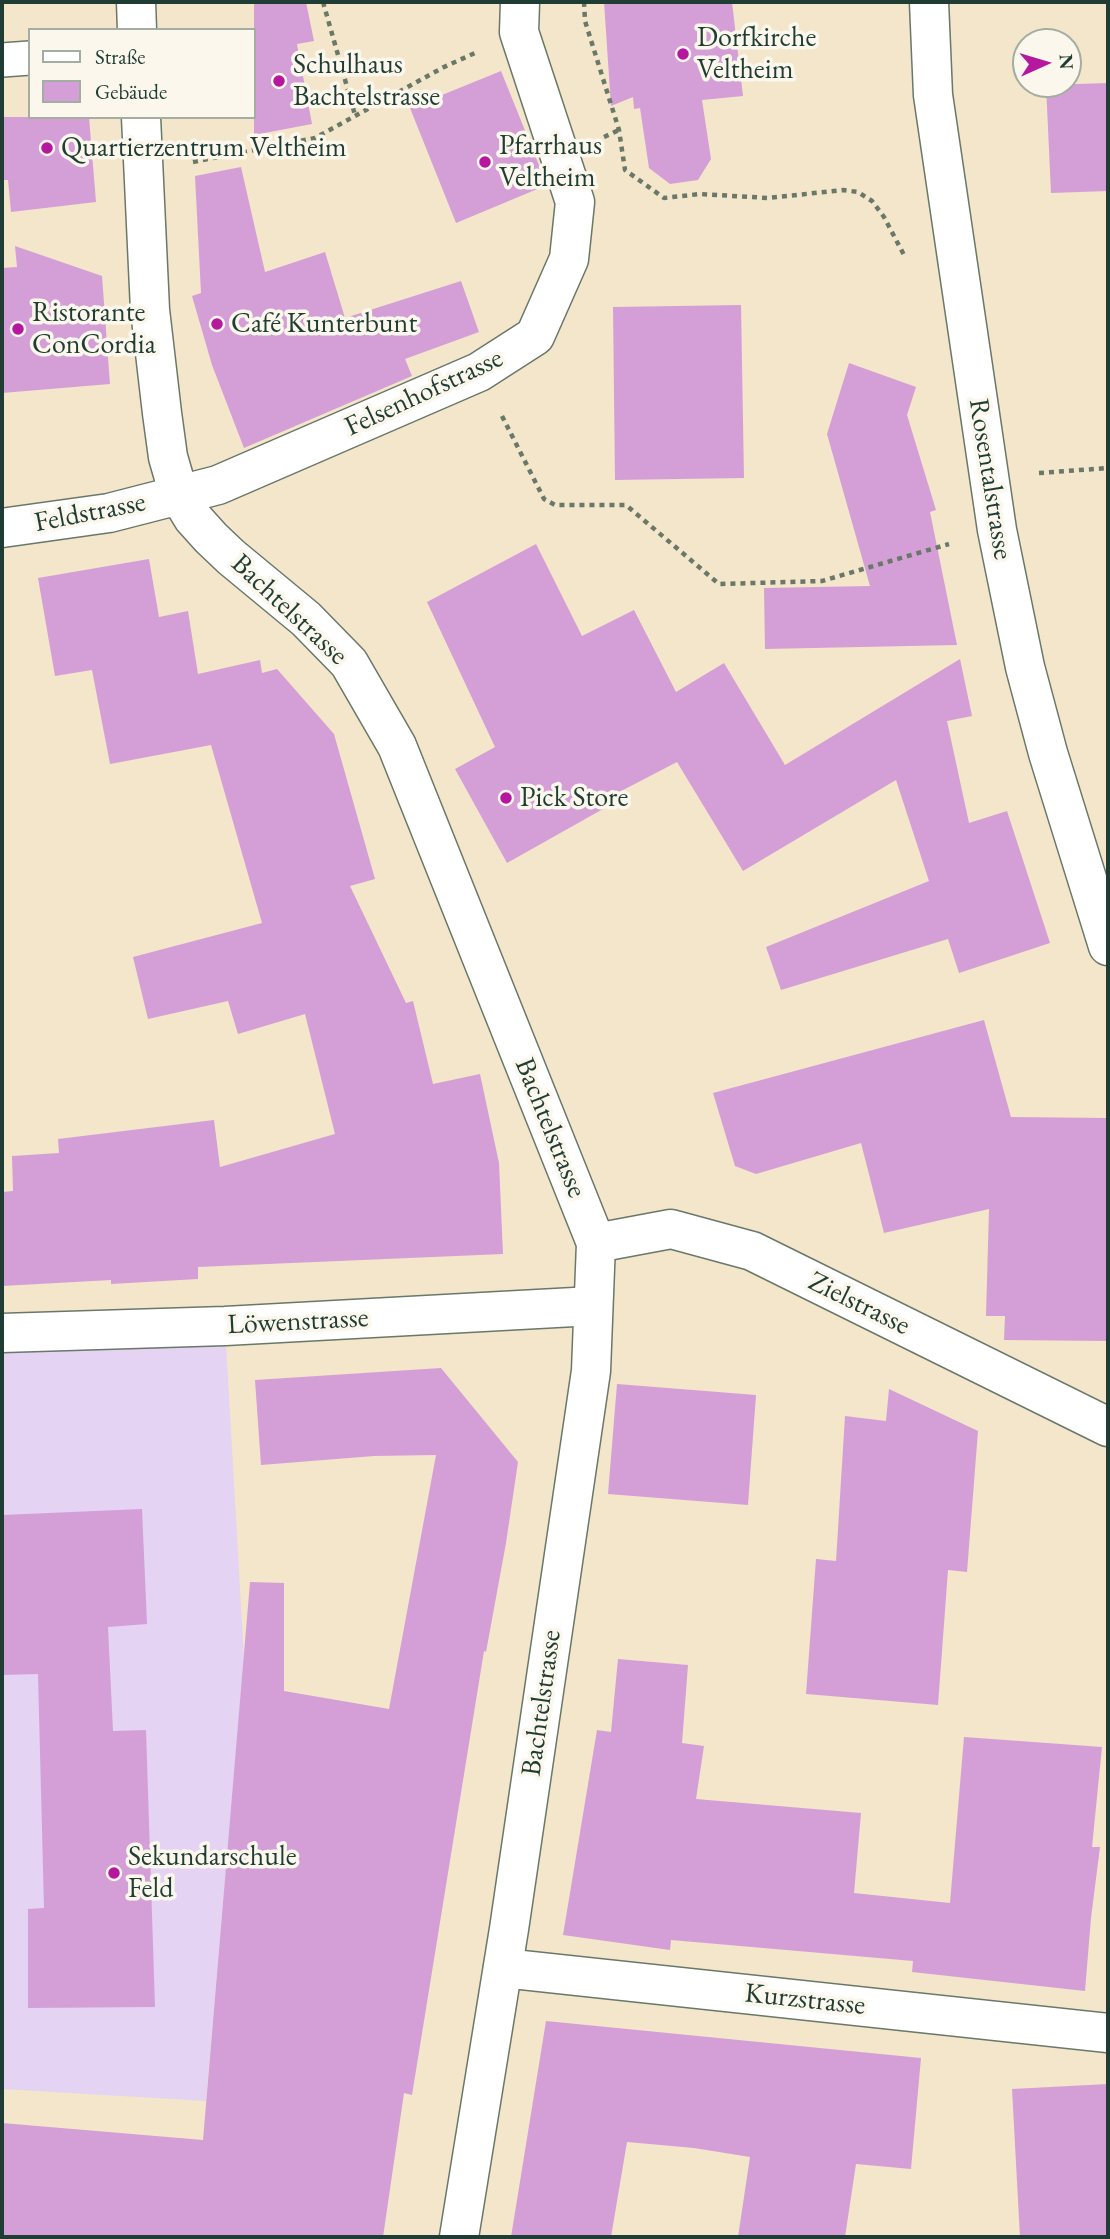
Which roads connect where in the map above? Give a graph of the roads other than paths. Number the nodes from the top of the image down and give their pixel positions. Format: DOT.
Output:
graph roads {
  1 [pos="136,2"];
  2 [pos="929,2"];
  3 [pos="520,17"];
  4 [pos="137,28"];
  5 [pos="28,58"];
  6 [pos="2,61"];
  7 [pos="141,119"];
  8 [pos="179,495"];
  9 [pos="2,528"];
  10 [pos="1108,946"];
  11 [pos="596,1243"];
  12 [pos="593,1306"];
  13 [pos="2,1333"];
  14 [pos="1108,1427"];
  15 [pos="503,1968"];
  16 [pos="1108,2033"];
  17 [pos="459,2237"];
  1 -- 4 [label="street"];
  2 -- 10 [label="street, Rosentalstrasse"];
  3 -- 8 [label="street, Felsenhofstrasse"];
  5 -- 6 [label="lane"];
  7 -- 8 [label="street, Bachtelstrasse"];
  8 -- 9 [label="street, Feldstrasse"];
  8 -- 11 [label="street, Bachtelstrasse"];
  11 -- 12 [label="street, Bachtelstrasse"];
  11 -- 14 [label="street, Zielstrasse"];
  12 -- 13 [label="street, Löwenstrasse"];
  12 -- 15 [label="street, Bachtelstrasse"];
  15 -- 16 [label="street, Kurzstrasse"];
  15 -- 17 [label="street, Bachtelstrasse"];
}
